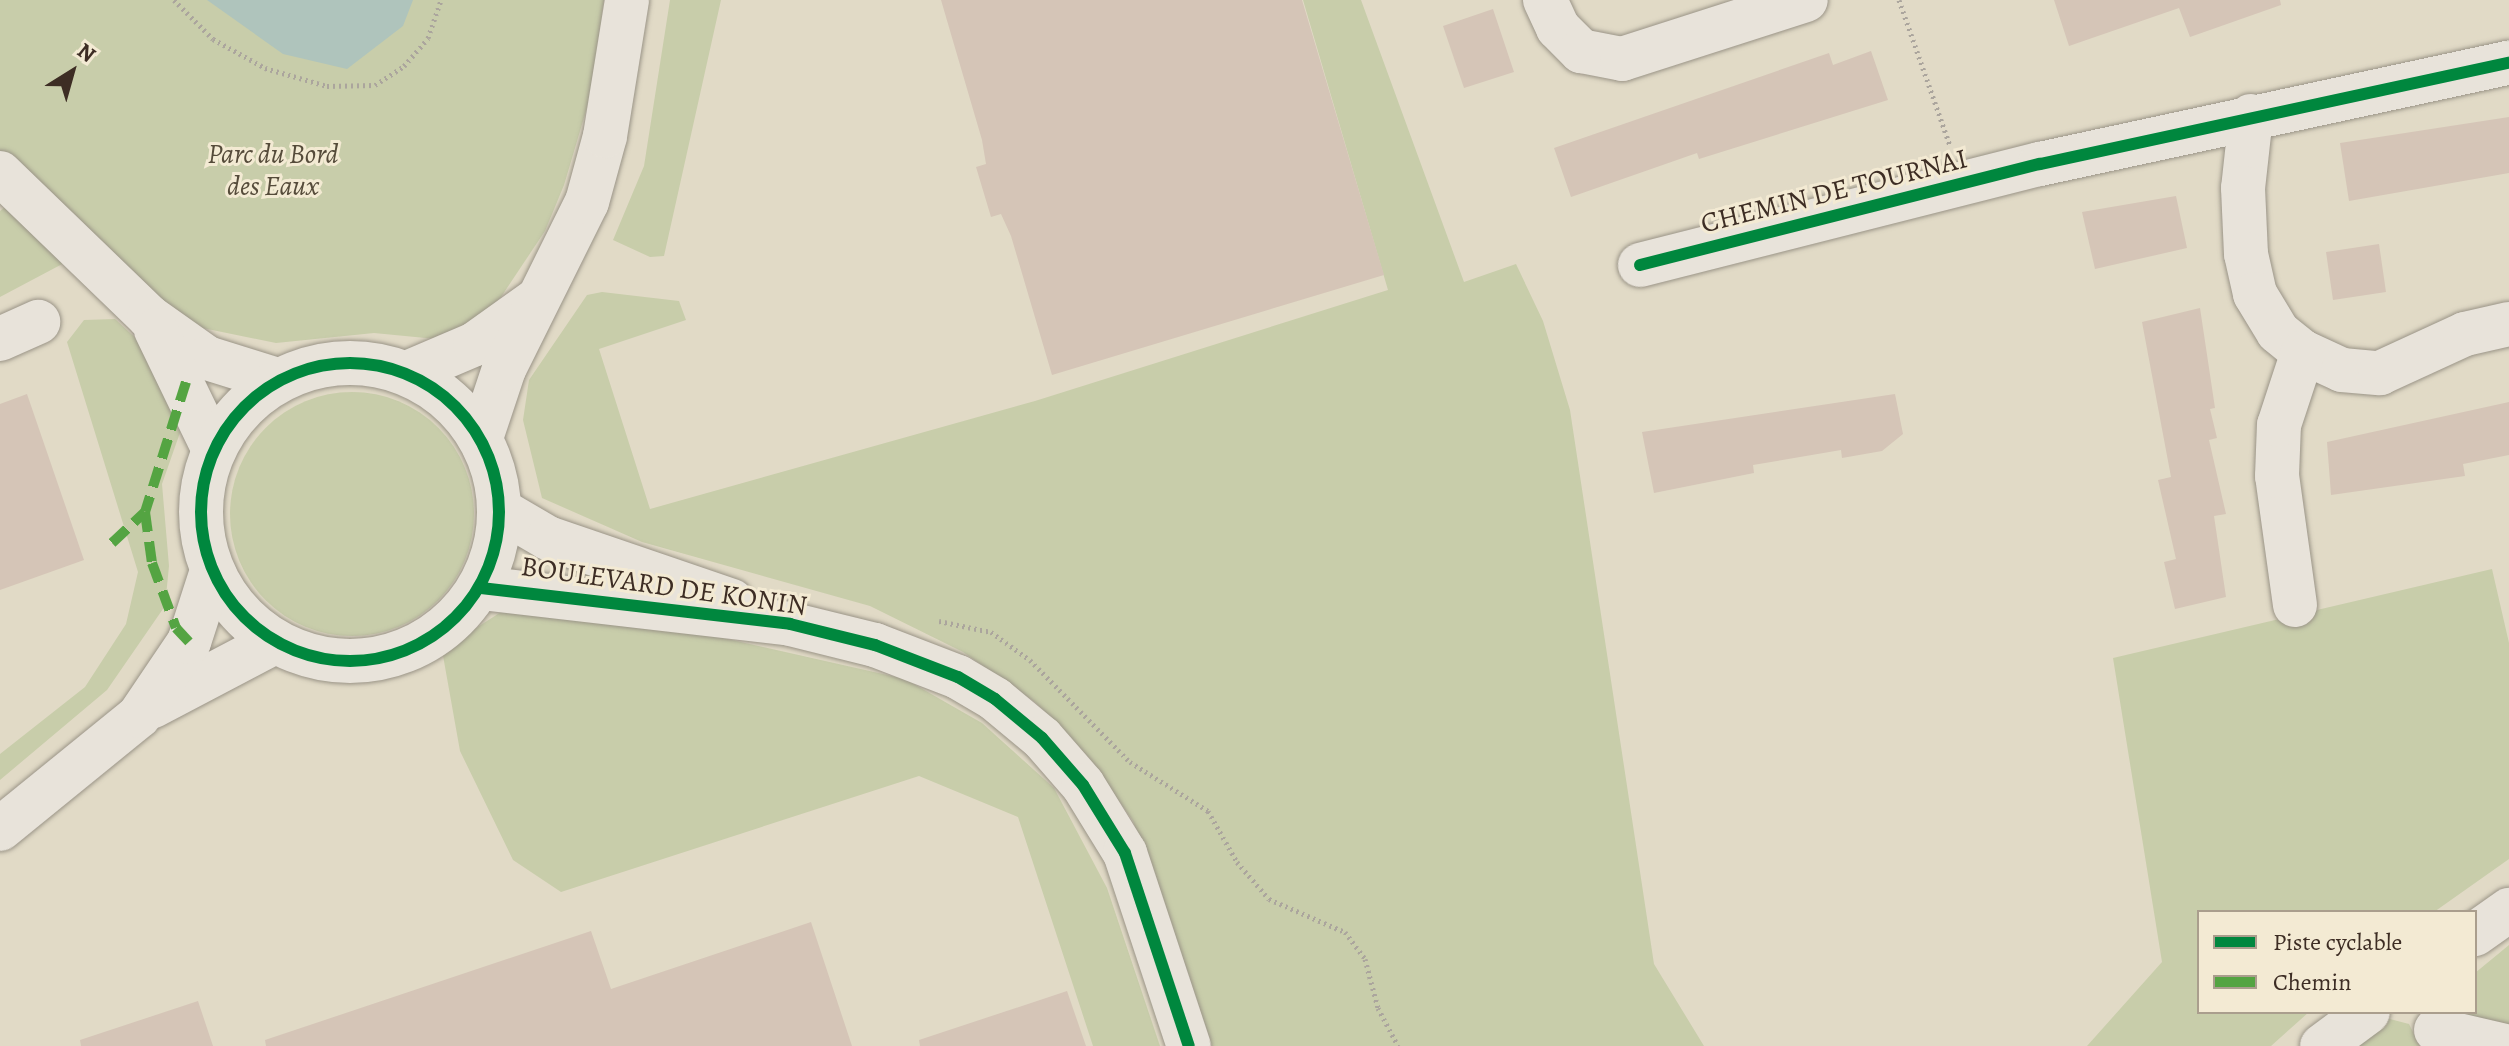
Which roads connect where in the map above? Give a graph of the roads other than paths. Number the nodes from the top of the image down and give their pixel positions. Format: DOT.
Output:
graph roads {
  1 [pos="627,0"];
  2 [pos="1545,0"];
  3 [pos="1806,0"];
  4 [pos="2509,63"];
  5 [pos="2251,116"];
  6 [pos="0,173"];
  7 [pos="1640,265"];
  8 [pos="537,300"];
  9 [pos="149,317"];
  10 [pos="2509,324"];
  11 [pos="2303,352"];
  12 [pos="407,373"];
  13 [pos="277,380"];
  14 [pos="481,438"];
  15 [pos="213,448"];
  16 [pos="500,510"];
  17 [pos="212,571"];
  18 [pos="481,588"];
  19 [pos="2295,605"];
  20 [pos="790,624"];
  21 [pos="275,642"];
  22 [pos="139,716"];
  23 [pos="0,829"];
  24 [pos="2509,910"];
  25 [pos="2477,933"];
  26 [pos="2365,1014"];
  27 [pos="2434,1029"];
  28 [pos="1189,1046"];
  29 [pos="2322,1046"];
  30 [pos="2506,1046"];
  1 -- 8 [label="street"];
  2 -- 3 [label="street"];
  4 -- 5 [label="street, CHEMIN DE TOURNAI"];
  5 -- 7 [label="street, CHEMIN DE TOURNAI"];
  5 -- 11 [label="street"];
  6 -- 9 [label="street"];
  8 -- 12 [label="street"];
  8 -- 14 [label="street"];
  9 -- 13 [label="street"];
  9 -- 15 [label="street"];
  10 -- 11 [label="street"];
  11 -- 19 [label="street"];
  12 -- 13 [label="street"];
  12 -- 14 [label="street"];
  13 -- 15 [label="street"];
  14 -- 16 [label="street"];
  15 -- 17 [label="street"];
  16 -- 18 [label="street"];
  16 -- 20 [label="street, BOULEVARD DE KONIN"];
  17 -- 21 [label="street"];
  17 -- 22 [label="street"];
  18 -- 20 [label="street, BOULEVARD DE KONIN"];
  18 -- 21 [label="street"];
  20 -- 28 [label="street, BOULEVARD DE KONIN"];
  21 -- 22 [label="street"];
  22 -- 23 [label="street"];
  24 -- 25 [label="street"];
  26 -- 29 [label="street"];
  27 -- 30 [label="street"];
}
